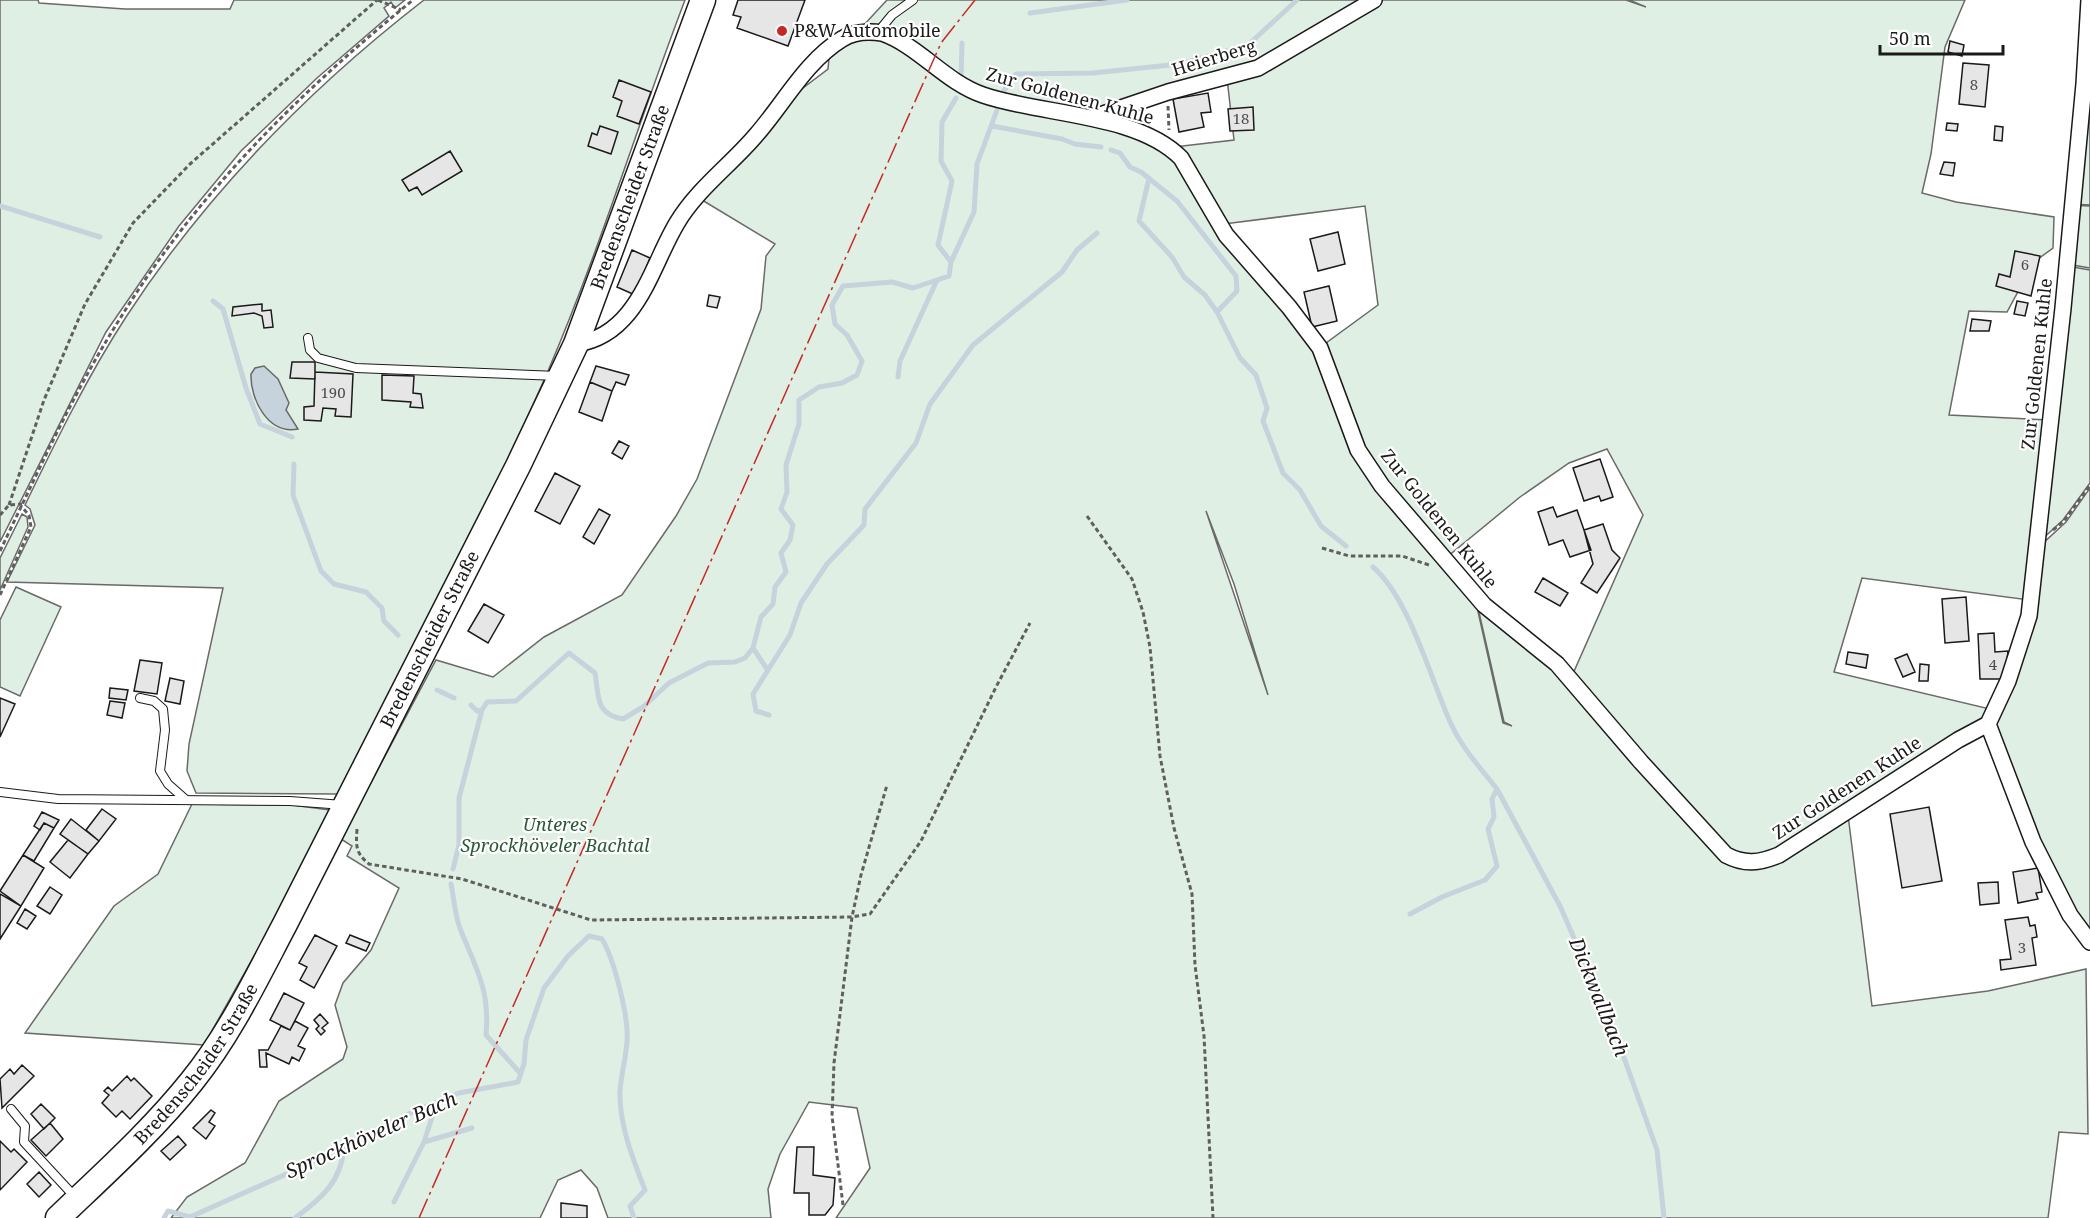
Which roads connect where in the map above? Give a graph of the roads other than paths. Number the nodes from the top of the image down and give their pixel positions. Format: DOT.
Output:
graph roads {
  1 [pos="703,0"];
  2 [pos="913,0"];
  3 [pos="1374,0"];
  4 [pos="2089,0"];
  5 [pos="878,32"];
  6 [pos="1090,118"];
  7 [pos="308,338"];
  8 [pos="576,344"];
  9 [pos="561,376"];
  10 [pos="140,698"];
  11 [pos="1988,724"];
  12 [pos="0,792"];
  13 [pos="185,800"];
  14 [pos="345,805"];
  15 [pos="2090,942"];
  16 [pos="11,1109"];
  17 [pos="77,1200"];
  18 [pos="58,1218"];
  1 -- 8 [label="main road, Bredenscheider Straße"];
  2 -- 5 [label="lane"];
  3 -- 6 [label="street, Heierberg"];
  4 -- 11 [label="street, Zur Goldenen Kuhle"];
  5 -- 6 [label="street, Zur Goldenen Kuhle"];
  5 -- 8 [label="street"];
  6 -- 11 [label="street, Zur Goldenen Kuhle"];
  7 -- 9 [label="lane"];
  8 -- 9 [label="main road, Bredenscheider Straße"];
  9 -- 14 [label="main road, Bredenscheider Straße"];
  10 -- 13 [label="lane"];
  11 -- 15 [label="street"];
  12 -- 13 [label="lane"];
  13 -- 14 [label="lane"];
  14 -- 17 [label="main road, Bredenscheider Straße"];
  16 -- 17 [label="lane"];
  17 -- 18 [label="main road, Bredenscheider Straße"];
}
